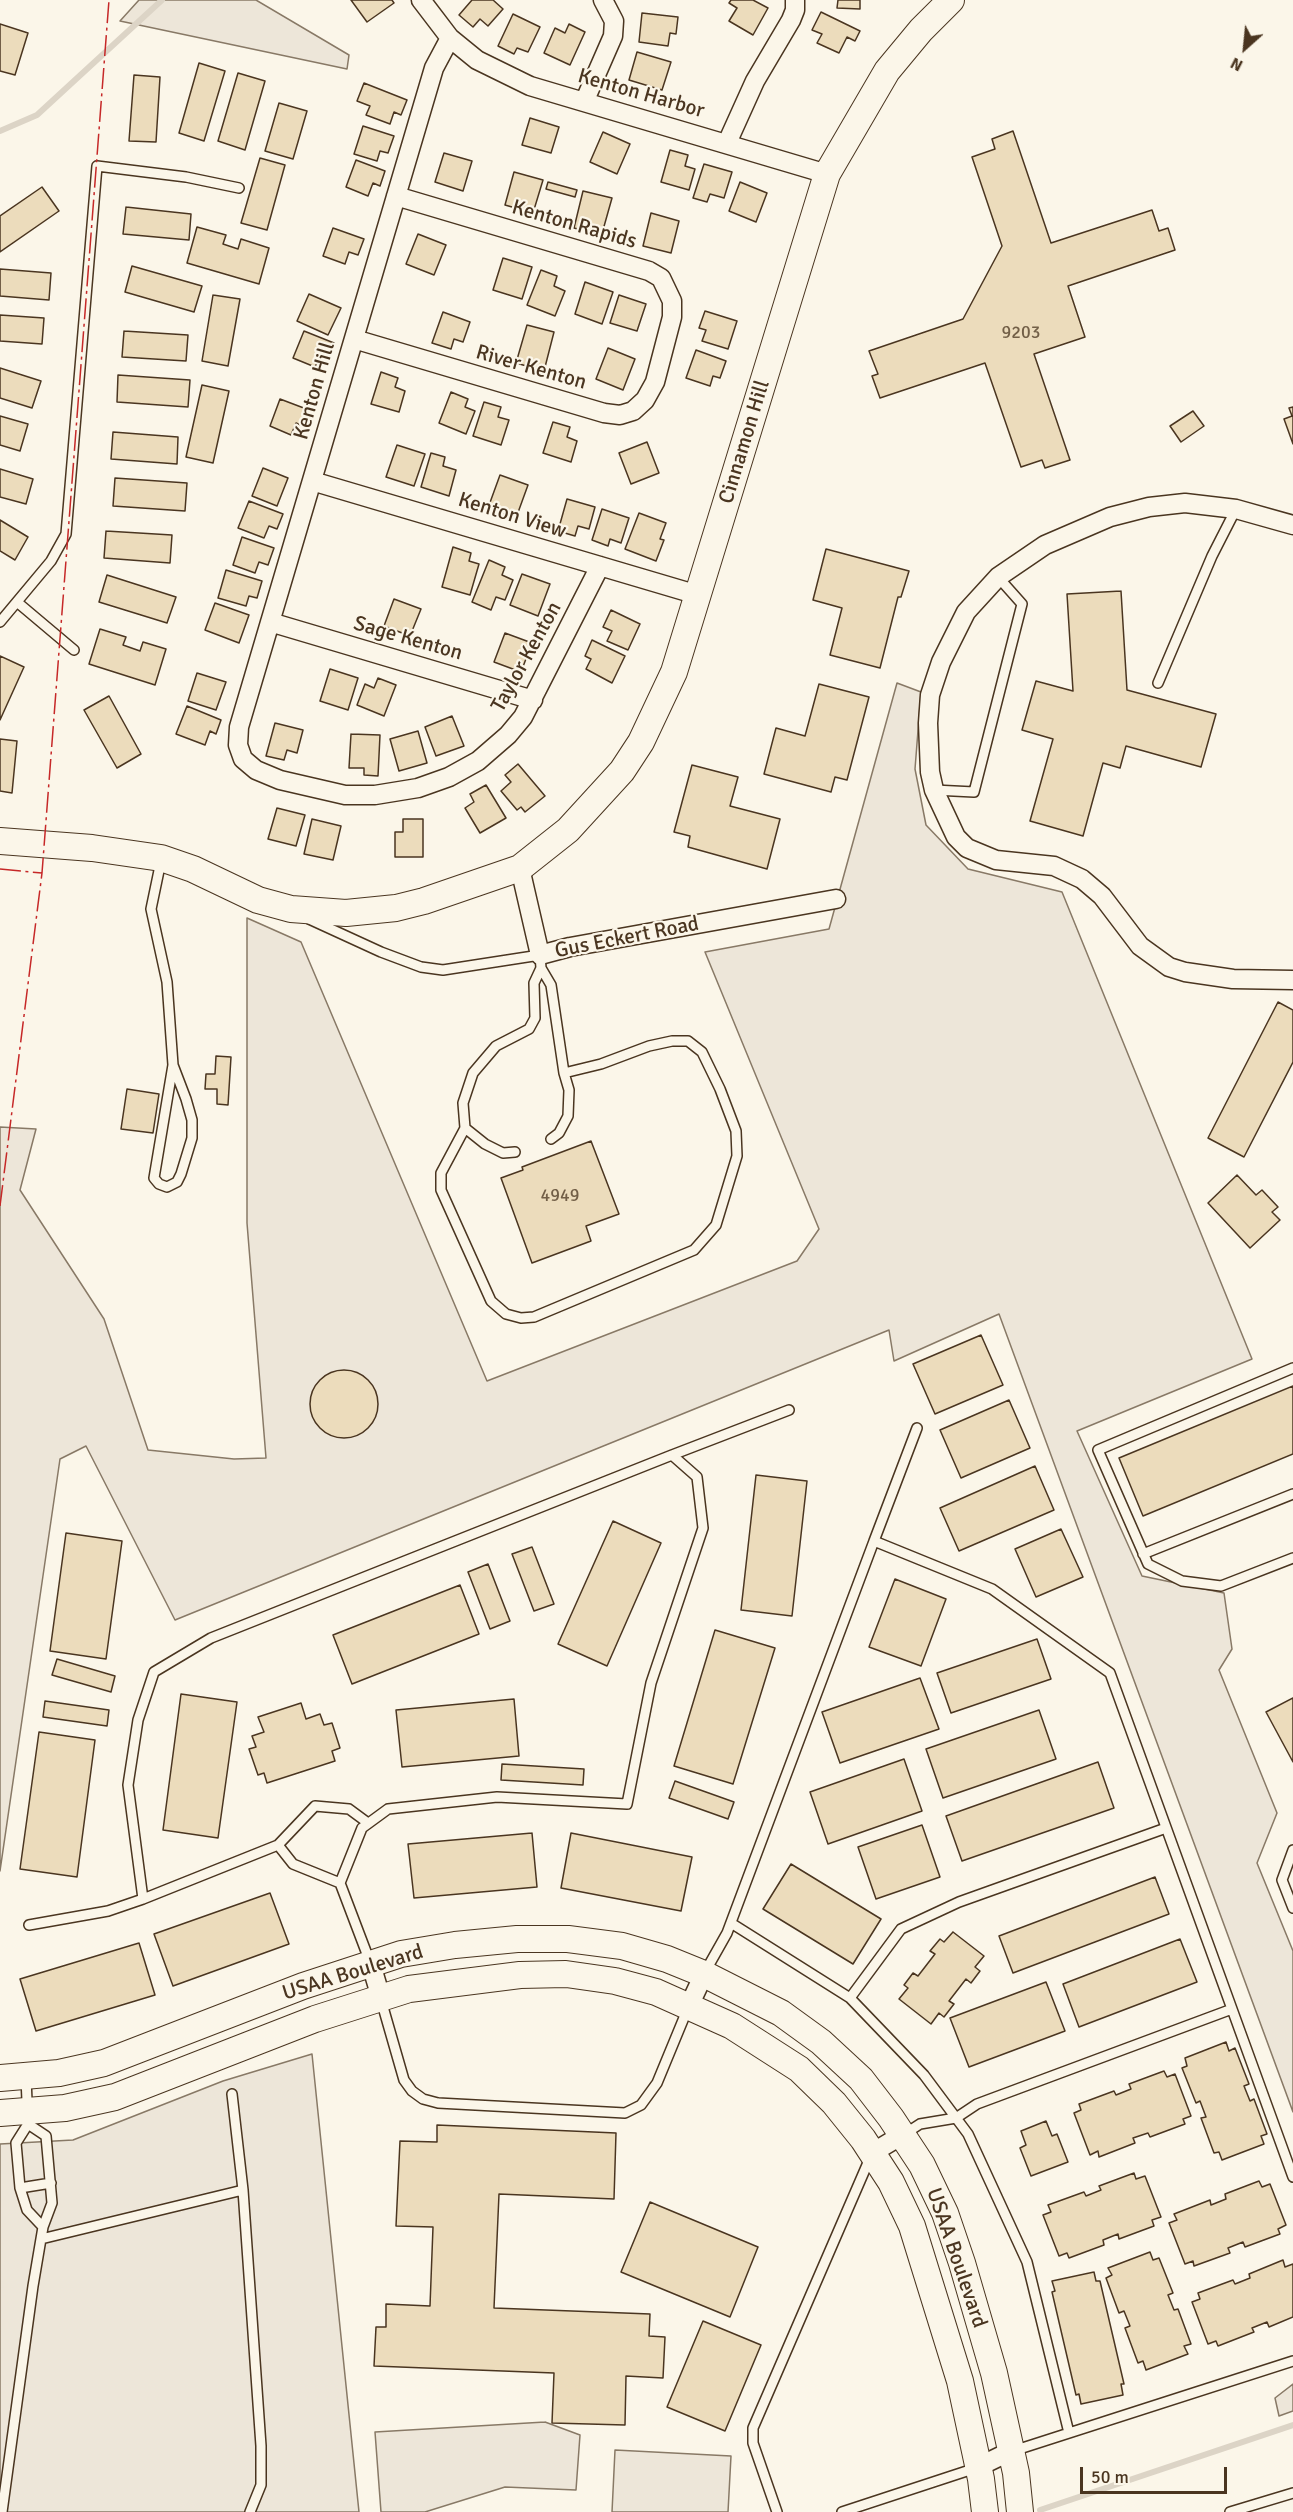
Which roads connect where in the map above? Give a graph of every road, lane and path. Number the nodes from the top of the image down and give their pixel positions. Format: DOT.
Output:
graph roads {
  1 [pos="421,0"];
  2 [pos="603,0"];
  3 [pos="795,0"];
  4 [pos="951,0"];
  5 [pos="450,38"];
  6 [pos="585,100"];
  7 [pos="727,143"];
  8 [pos="827,174"];
  9 [pos="239,188"];
  10 [pos="396,196"];
  11 [pos="354,339"];
  12 [pos="663,353"];
  13 [pos="312,481"];
  14 [pos="1236,509"];
  15 [pos="1293,525"];
  16 [pos="600,566"];
  17 [pos="998,577"];
  18 [pos="698,595"];
  19 [pos="17,602"];
  20 [pos="0,622"];
  21 [pos="270,622"];
  22 [pos="74,650"];
  23 [pos="1158,683"];
  24 [pos="533,700"];
  25 [pos="243,759"];
  26 [pos="934,790"];
  27 [pos="0,841"];
  28 [pos="161,858"];
  29 [pos="520,868"];
  30 [pos="836,899"];
  31 [pos="291,909"];
  32 [pos="540,962"];
  33 [pos="1293,980"];
  34 [pos="173,1065"];
  35 [pos="564,1073"];
  36 [pos="465,1128"];
  37 [pos="551,1139"];
  38 [pos="515,1152"];
  39 [pos="1293,1368"];
  40 [pos="789,1410"];
  41 [pos="917,1428"];
  42 [pos="672,1455"];
  43 [pos="1293,1494"];
  44 [pos="874,1541"];
  45 [pos="1143,1554"];
  46 [pos="1293,1558"];
  47 [pos="368,1823"];
  48 [pos="1166,1828"];
  49 [pos="278,1845"];
  50 [pos="1293,1850"];
  51 [pos="340,1883"];
  52 [pos="143,1899"];
  53 [pos="1293,1908"];
  54 [pos="731,1923"];
  55 [pos="29,1925"];
  56 [pos="371,1964"];
  57 [pos="704,1974"];
  58 [pos="381,1998"];
  59 [pos="850,1998"];
  60 [pos="689,2006"];
  61 [pos="1232,2009"];
  62 [pos="26,2077"];
  63 [pos="0,2078"];
  64 [pos="232,2094"];
  65 [pos="0,2113"];
  66 [pos="28,2118"];
  67 [pos="956,2118"];
  68 [pos="903,2135"];
  69 [pos="872,2153"];
  70 [pos="1293,2178"];
  71 [pos="51,2183"];
  72 [pos="20,2188"];
  73 [pos="243,2190"];
  74 [pos="43,2227"];
  75 [pos="41,2239"];
  76 [pos="1293,2361"];
  77 [pos="1069,2433"];
  78 [pos="1011,2451"];
  79 [pos="978,2467"];
  80 [pos="1293,2493"];
  81 [pos="2,2512"];
  82 [pos="250,2512"];
  83 [pos="777,2512"];
  84 [pos="842,2512"];
  85 [pos="985,2512"];
  86 [pos="1020,2512"];
  87 [pos="1231,2512"];
  1 -- 5 [label="street, Kenton Harbor"];
  2 -- 6 [label="street"];
  3 -- 7 [label="street"];
  4 -- 8 [label="street, Cinnamon Hill"];
  5 -- 6 [label="street, Kenton Harbor"];
  5 -- 10 [label="street, Kenton Hill"];
  6 -- 7 [label="street, Kenton Harbor"];
  7 -- 8 [label="street, Kenton Harbor"];
  8 -- 18 [label="street, Cinnamon Hill"];
  9 -- 19 [label="lane"];
  10 -- 11 [label="street, Kenton Hill"];
  10 -- 12 [label="street, Kenton Rapids"];
  11 -- 12 [label="street, River Kenton"];
  11 -- 13 [label="street, Kenton Hill"];
  13 -- 16 [label="street, Kenton View"];
  13 -- 21 [label="street, Kenton Hill"];
  14 -- 15 [label="street"];
  14 -- 17 [label="street"];
  14 -- 23 [label="lane"];
  16 -- 18 [label="street, Kenton View"];
  16 -- 24 [label="street, Taylor Kenton"];
  17 -- 26 [label="street"];
  17 -- 26 [label="lane"];
  18 -- 29 [label="street, Cinnamon Hill"];
  19 -- 20 [label="lane"];
  19 -- 22 [label="lane"];
  21 -- 24 [label="street, Sage Kenton"];
  21 -- 25 [label="street, Kenton Hill"];
  24 -- 25 [label="street, Taylor Kenton"];
  26 -- 33 [label="street"];
  27 -- 28 [label="street"];
  28 -- 31 [label="street"];
  28 -- 34 [label="lane"];
  29 -- 31 [label="street"];
  29 -- 32 [label="street, Gus Eckert Road"];
  30 -- 32 [label="street, Gus Eckert Road"];
  31 -- 32 [label="lane"];
  32 -- 35 [label="lane"];
  32 -- 36 [label="lane"];
  34 -- 34 [label="lane"];
  35 -- 36 [label="lane"];
  35 -- 37 [label="lane"];
  36 -- 38 [label="lane"];
  39 -- 45 [label="lane"];
  40 -- 42 [label="lane"];
  41 -- 44 [label="lane"];
  42 -- 47 [label="lane"];
  42 -- 52 [label="lane"];
  43 -- 45 [label="lane"];
  44 -- 48 [label="lane"];
  44 -- 54 [label="lane"];
  45 -- 46 [label="lane"];
  47 -- 49 [label="lane"];
  47 -- 51 [label="lane"];
  48 -- 59 [label="lane"];
  48 -- 61 [label="lane"];
  49 -- 51 [label="lane"];
  49 -- 52 [label="lane"];
  50 -- 53 [label="lane"];
  51 -- 56 [label="lane"];
  52 -- 55 [label="lane"];
  54 -- 57 [label="lane"];
  54 -- 59 [label="lane"];
  56 -- 57 [label="street, USAA Boulevard"];
  56 -- 58 [label="street"];
  56 -- 62 [label="street, USAA Boulevard"];
  57 -- 60 [label="street"];
  57 -- 68 [label="street, USAA Boulevard"];
  58 -- 60 [label="street, USAA Boulevard"];
  58 -- 60 [label="lane"];
  58 -- 66 [label="street, USAA Boulevard"];
  59 -- 67 [label="lane"];
  60 -- 69 [label="street, USAA Boulevard"];
  61 -- 67 [label="lane"];
  61 -- 70 [label="lane"];
  62 -- 63 [label="street, USAA Boulevard"];
  62 -- 66 [label="lane"];
  64 -- 73 [label="lane"];
  65 -- 66 [label="street, USAA Boulevard"];
  66 -- 71 [label="lane"];
  66 -- 72 [label="lane"];
  67 -- 68 [label="lane"];
  67 -- 77 [label="lane"];
  68 -- 69 [label="street"];
  68 -- 78 [label="street, USAA Boulevard"];
  69 -- 79 [label="street, USAA Boulevard"];
  69 -- 83 [label="lane"];
  71 -- 72 [label="lane"];
  71 -- 74 [label="lane"];
  72 -- 74 [label="lane"];
  73 -- 75 [label="lane"];
  73 -- 82 [label="lane"];
  74 -- 75 [label="lane"];
  75 -- 81 [label="lane"];
  76 -- 77 [label="lane"];
  77 -- 78 [label="lane"];
  78 -- 79 [label="street"];
  78 -- 86 [label="street, USAA Boulevard"];
  79 -- 84 [label="lane"];
  79 -- 85 [label="street, USAA Boulevard"];
  80 -- 87 [label="lane"];
}
